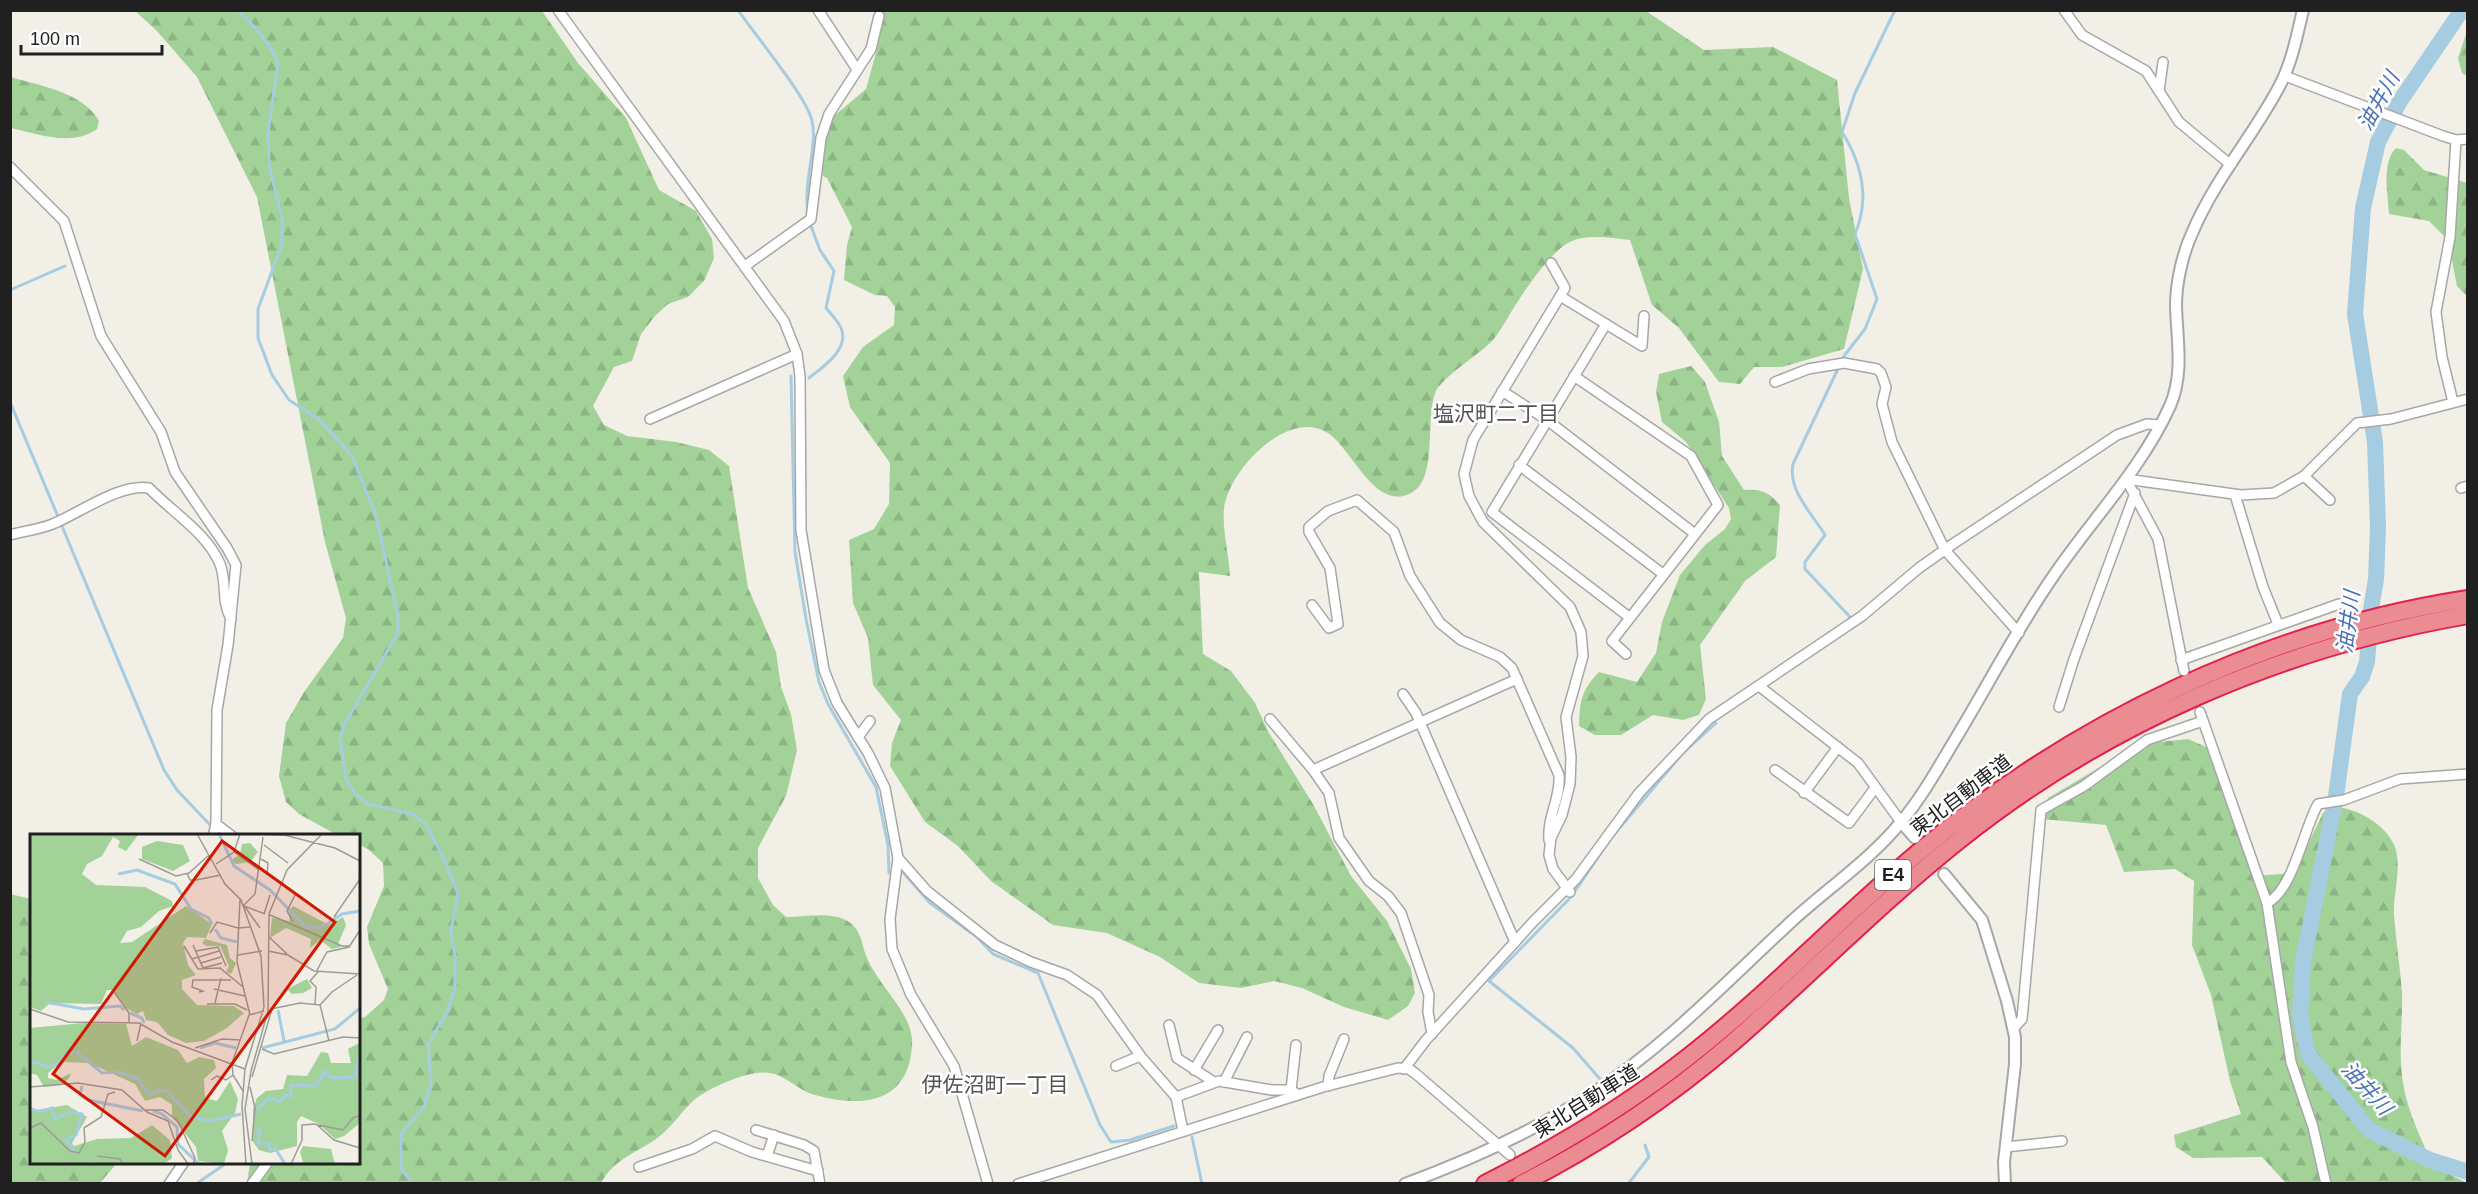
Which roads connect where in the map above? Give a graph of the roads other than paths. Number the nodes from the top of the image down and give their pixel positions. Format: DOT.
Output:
graph roads {
  1 [pos="558,10"];
  2 [pos="818,10"];
  3 [pos="2064,10"];
  4 [pos="2302,10"];
  5 [pos="879,16"];
  6 [pos="2163,62"];
  7 [pos="856,68"];
  8 [pos="2285,76"];
  9 [pos="2159,91"];
  10 [pos="2468,139"];
  11 [pos="2456,140"];
  12 [pos="2231,165"];
  13 [pos="10,167"];
  14 [pos="1551,263"];
  15 [pos="745,266"];
  16 [pos="1560,296"];
  17 [pos="1644,316"];
  18 [pos="1606,324"];
  19 [pos="797,354"];
  20 [pos="1574,376"];
  21 [pos="1775,382"];
  22 [pos="1503,391"];
  23 [pos="2468,399"];
  24 [pos="2453,402"];
  25 [pos="650,419"];
  26 [pos="1547,420"];
  27 [pos="2160,425"];
  28 [pos="1520,465"];
  29 [pos="2304,476"];
  30 [pos="2126,479"];
  31 [pos="2135,493"];
  32 [pos="2235,495"];
  33 [pos="2330,500"];
  34 [pos="1695,534"];
  35 [pos="10,535"];
  36 [pos="1945,550"];
  37 [pos="1663,574"];
  38 [pos="2468,598"];
  39 [pos="2339,604"];
  40 [pos="1312,605"];
  41 [pos="2468,615"];
  42 [pos="1629,617"];
  43 [pos="231,619"];
  44 [pos="2390,622"];
  45 [pos="2278,624"];
  46 [pos="2019,633"];
  47 [pos="1626,654"];
  48 [pos="2181,660"];
  49 [pos="2184,671"];
  50 [pos="1517,680"];
  51 [pos="1759,686"];
  52 [pos="1403,694"];
  53 [pos="2059,707"];
  54 [pos="1270,719"];
  55 [pos="870,721"];
  56 [pos="1419,723"];
  57 [pos="858,737"];
  58 [pos="1838,747"];
  59 [pos="1313,770"];
  60 [pos="1775,771"];
  61 [pos="2468,774"];
  62 [pos="1875,788"];
  63 [pos="1804,793"];
  64 [pos="1901,822"];
  65 [pos="215,829"];
  66 [pos="1915,838"];
  67 [pos="1550,845"];
  68 [pos="898,858"];
  69 [pos="1944,874"];
  70 [pos="1568,890"];
  71 [pos="2266,903"];
  72 [pos="1515,942"];
  73 [pos="1169,1025"];
  74 [pos="2013,1029"];
  75 [pos="1218,1030"];
  76 [pos="1432,1034"];
  77 [pos="1247,1037"];
  78 [pos="1344,1039"];
  79 [pos="1296,1045"];
  80 [pos="1140,1056"];
  81 [pos="1116,1066"];
  82 [pos="1404,1069"];
  83 [pos="1194,1070"];
  84 [pos="1219,1082"];
  85 [pos="1328,1086"];
  86 [pos="1295,1092"];
  87 [pos="1176,1097"];
  88 [pos="756,1130"];
  89 [pos="1183,1131"];
  90 [pos="774,1136"];
  91 [pos="2062,1141"];
  92 [pos="1498,1144"];
  93 [pos="2006,1147"];
  94 [pos="1510,1155"];
  95 [pos="767,1156"];
  96 [pos="183,1164"];
  97 [pos="267,1164"];
  98 [pos="639,1167"];
  99 [pos="818,1171"];
  100 [pos="170,1184"];
  101 [pos="252,1184"];
  102 [pos="820,1184"];
  103 [pos="988,1184"];
  104 [pos="1018,1184"];
  105 [pos="1405,1184"];
  106 [pos="1485,1184"];
  107 [pos="1521,1184"];
  108 [pos="2005,1184"];
  109 [pos="2326,1184"];
  1 -- 15 [label="street"];
  2 -- 7 [label="street"];
  3 -- 9 [label="street"];
  4 -- 8 [label="street"];
  5 -- 7 [label="street"];
  6 -- 9 [label="street"];
  7 -- 15 [label="street"];
  8 -- 11 [label="street"];
  8 -- 12 [label="street"];
  9 -- 12 [label="street"];
  10 -- 11 [label="street"];
  11 -- 24 [label="street"];
  12 -- 27 [label="street"];
  13 -- 43 [label="street"];
  14 -- 16 [label="street"];
  15 -- 19 [label="street"];
  16 -- 18 [label="street"];
  16 -- 22 [label="street"];
  17 -- 18 [label="street"];
  18 -- 20 [label="street"];
  19 -- 25 [label="street"];
  19 -- 57 [label="street"];
  20 -- 26 [label="street"];
  20 -- 34 [label="street"];
  21 -- 36 [label="street"];
  22 -- 26 [label="street"];
  22 -- 67 [label="street"];
  23 -- 24 [label="street"];
  24 -- 29 [label="street"];
  26 -- 28 [label="street"];
  26 -- 34 [label="street"];
  27 -- 30 [label="street"];
  27 -- 36 [label="street"];
  28 -- 37 [label="street"];
  28 -- 42 [label="street"];
  29 -- 32 [label="street"];
  29 -- 33 [label="street"];
  30 -- 31 [label="street"];
  30 -- 32 [label="street"];
  30 -- 46 [label="street"];
  31 -- 48 [label="street"];
  31 -- 53 [label="street"];
  32 -- 45 [label="street"];
  34 -- 37 [label="street"];
  35 -- 43 [label="street"];
  36 -- 46 [label="street"];
  36 -- 51 [label="street"];
  37 -- 42 [label="street"];
  38 -- 44 [label="highway, 東北自動車道 / E4"];
  39 -- 45 [label="street"];
  40 -- 50 [label="street"];
  41 -- 44 [label="highway, 東北自動車道 / E4"];
  42 -- 47 [label="street"];
  43 -- 65 [label="street"];
  44 -- 106 [label="highway, 東北自動車道 / E4"];
  44 -- 107 [label="highway, 東北自動車道 / E4"];
  45 -- 48 [label="street"];
  46 -- 64 [label="street"];
  48 -- 49 [label="street"];
  50 -- 56 [label="street"];
  50 -- 67 [label="street"];
  51 -- 58 [label="street"];
  51 -- 70 [label="street"];
  52 -- 56 [label="street"];
  54 -- 59 [label="street"];
  55 -- 57 [label="street"];
  56 -- 59 [label="street"];
  56 -- 72 [label="street"];
  57 -- 68 [label="street"];
  58 -- 62 [label="street"];
  58 -- 63 [label="street"];
  59 -- 76 [label="street"];
  60 -- 63 [label="street"];
  61 -- 71 [label="street"];
  62 -- 63 [label="street"];
  62 -- 64 [label="street"];
  64 -- 66 [label="street"];
  64 -- 92 [label="street"];
  67 -- 70 [label="street"];
  68 -- 80 [label="street"];
  68 -- 103 [label="street"];
  69 -- 74 [label="street"];
  70 -- 72 [label="street"];
  71 -- 74 [label="street"];
  71 -- 109 [label="street"];
  72 -- 76 [label="street"];
  73 -- 83 [label="street"];
  74 -- 93 [label="street"];
  75 -- 83 [label="street"];
  76 -- 82 [label="street"];
  77 -- 84 [label="street"];
  78 -- 85 [label="street"];
  79 -- 86 [label="street"];
  80 -- 81 [label="street"];
  80 -- 87 [label="street"];
  82 -- 85 [label="street"];
  82 -- 92 [label="street"];
  83 -- 84 [label="street"];
  84 -- 86 [label="street"];
  84 -- 87 [label="street"];
  85 -- 86 [label="street"];
  86 -- 89 [label="street"];
  87 -- 89 [label="street"];
  88 -- 90 [label="street"];
  89 -- 104 [label="street"];
  90 -- 95 [label="street"];
  90 -- 99 [label="street"];
  91 -- 93 [label="street"];
  92 -- 94 [label="street"];
  92 -- 105 [label="street"];
  93 -- 108 [label="street"];
  95 -- 98 [label="street"];
  95 -- 99 [label="street"];
  96 -- 100 [label="street"];
  97 -- 101 [label="street"];
  99 -- 102 [label="street"];
}
